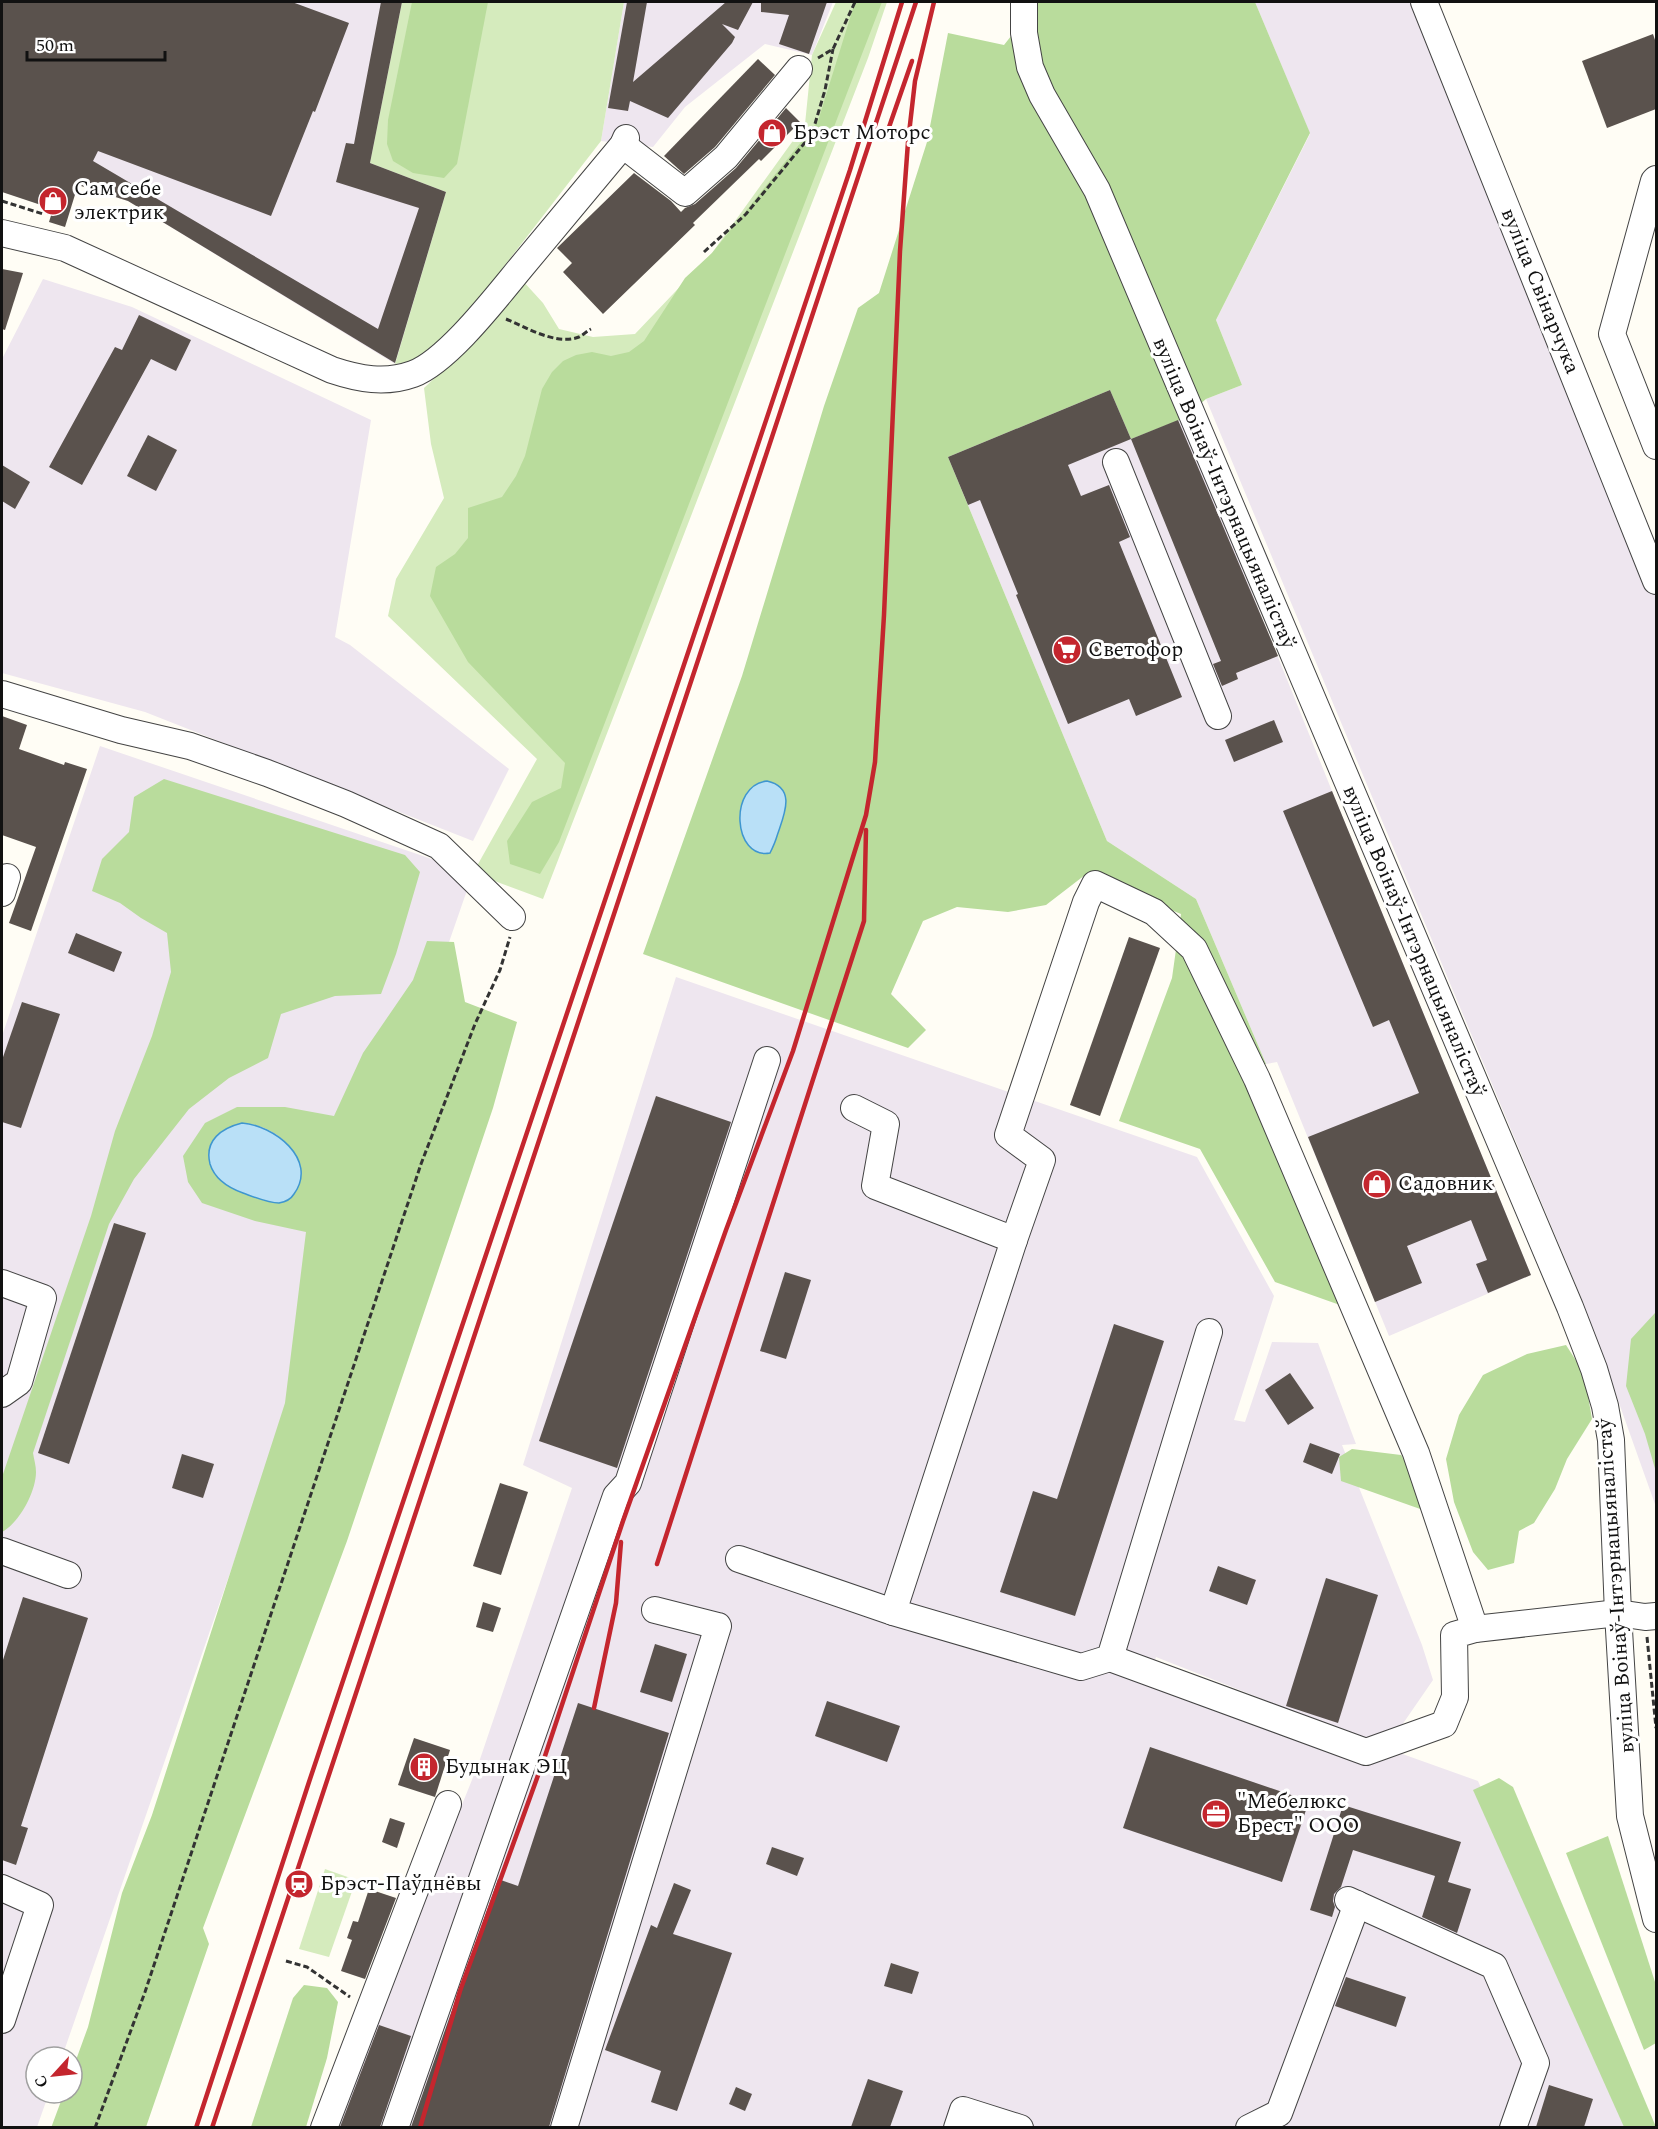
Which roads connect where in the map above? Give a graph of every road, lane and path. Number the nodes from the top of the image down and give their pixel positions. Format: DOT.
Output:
graph roads {
  1 [pos="855,2"];
  2 [pos="1024,2"];
  3 [pos="1424,2"];
  4 [pos="833,49"];
  5 [pos="799,69"];
  6 [pos="1656,179"];
  7 [pos="2,201"];
  8 [pos="43,214"];
  9 [pos="2,233"];
  10 [pos="704,252"];
  11 [pos="485,310"];
  12 [pos="591,329"];
  13 [pos="1656,446"];
  14 [pos="1116,462"];
  15 [pos="1656,581"];
  16 [pos="2,694"];
  17 [pos="1218,716"];
  18 [pos="512,917"];
  19 [pos="767,1060"];
  20 [pos="854,1108"];
  21 [pos="1014,1240"];
  22 [pos="2,1283"];
  23 [pos="1209,1332"];
  24 [pos="2,1394"];
  25 [pos="2,1551"];
  26 [pos="739,1559"];
  27 [pos="68,1575"];
  28 [pos="655,1610"];
  29 [pos="893,1612"];
  30 [pos="1618,1613"];
  31 [pos="1651,1616"];
  32 [pos="1475,1629"];
  33 [pos="1110,1658"];
  34 [pos="1656,1728"];
  35 [pos="448,1804"];
  36 [pos="2,1888"];
  37 [pos="1656,1919"];
  38 [pos="286,1961"];
  39 [pos="369,2010"];
  40 [pos="2,2020"];
  41 [pos="94,2127"];
  42 [pos="324,2127"];
  43 [pos="395,2127"];
  44 [pos="564,2127"];
  45 [pos="957,2127"];
  46 [pos="1020,2127"];
  47 [pos="1249,2127"];
  48 [pos="1513,2127"];
  1 -- 4 [label="path"];
  2 -- 30 [label="street, вуліца Воінаў-Інтэрнацыяналістаў"];
  3 -- 15 [label="street, вуліца Свінарчука"];
  4 -- 5 [label="path"];
  4 -- 10 [label="path"];
  5 -- 11 [label="street"];
  6 -- 13 [label="street"];
  7 -- 8 [label="path"];
  9 -- 11 [label="street"];
  11 -- 12 [label="path"];
  14 -- 17 [label="street"];
  16 -- 18 [label="street"];
  18 -- 41 [label="path"];
  19 -- 43 [label="street"];
  20 -- 21 [label="street"];
  21 -- 29 [label="street"];
  21 -- 32 [label="street"];
  22 -- 24 [label="street"];
  23 -- 33 [label="street"];
  25 -- 27 [label="street"];
  26 -- 29 [label="street"];
  28 -- 44 [label="street"];
  29 -- 33 [label="street"];
  30 -- 31 [label="street"];
  30 -- 32 [label="street"];
  30 -- 37 [label="street, вуліца Воінаў-Інтэрнацыяналістаў"];
  31 -- 34 [label="path"];
  32 -- 33 [label="street"];
  35 -- 39 [label="street"];
  36 -- 40 [label="street"];
  38 -- 39 [label="path"];
  39 -- 42 [label="street"];
  45 -- 46 [label="street"];
  47 -- 48 [label="street"];
}
